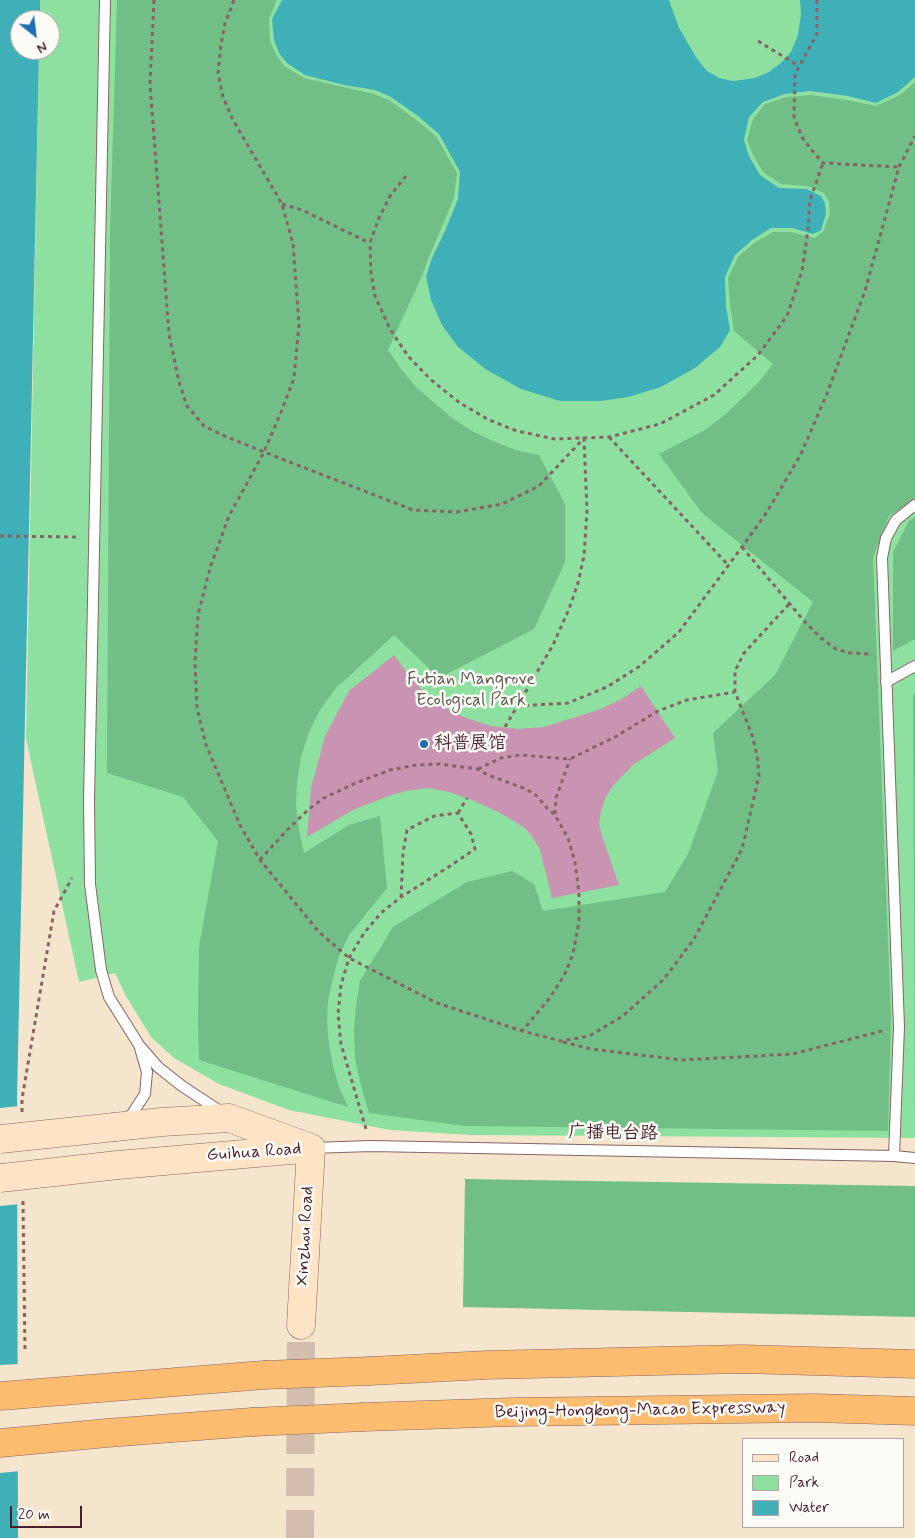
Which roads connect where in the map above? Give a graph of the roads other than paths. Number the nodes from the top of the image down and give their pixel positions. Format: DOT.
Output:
graph roads {
  1 [pos="105,0"];
  2 [pos="915,505"];
  3 [pos="915,666"];
  4 [pos="886,682"];
  5 [pos="139,1045"];
  6 [pos="229,1118"];
  7 [pos="145,1123"];
  8 [pos="115,1127"];
  9 [pos="0,1139"];
  10 [pos="311,1148"];
  11 [pos="894,1156"];
  12 [pos="915,1158"];
  13 [pos="148,1162"];
  14 [pos="0,1178"];
  15 [pos="301,1325"];
  16 [pos="915,1364"];
  17 [pos="0,1396"];
  18 [pos="915,1411"];
  19 [pos="0,1443"];
  1 -- 5 [label="lane"];
  2 -- 4 [label="lane"];
  3 -- 4 [label="lane"];
  4 -- 11 [label="lane"];
  5 -- 6 [label="lane"];
  5 -- 8 [label="lane"];
  6 -- 7 [label="main road, Guihua Road"];
  6 -- 10 [label="main road, Guihua Road"];
  7 -- 8 [label="main road, Guihua Road"];
  7 -- 13 [label="main road"];
  8 -- 9 [label="main road, Guihua Road, bridge"];
  10 -- 11 [label="lane, 广播电台路"];
  10 -- 13 [label="main road, Guihua Road"];
  10 -- 15 [label="main road, Xinzhou Road"];
  11 -- 12 [label="lane, 广播电台路"];
  13 -- 14 [label="main road, Guihua Road, bridge"];
  16 -- 17 [label="highway, bridge"];
  18 -- 19 [label="highway, Beijing-Hongkong-Macao Expressway, bridge"];
}
